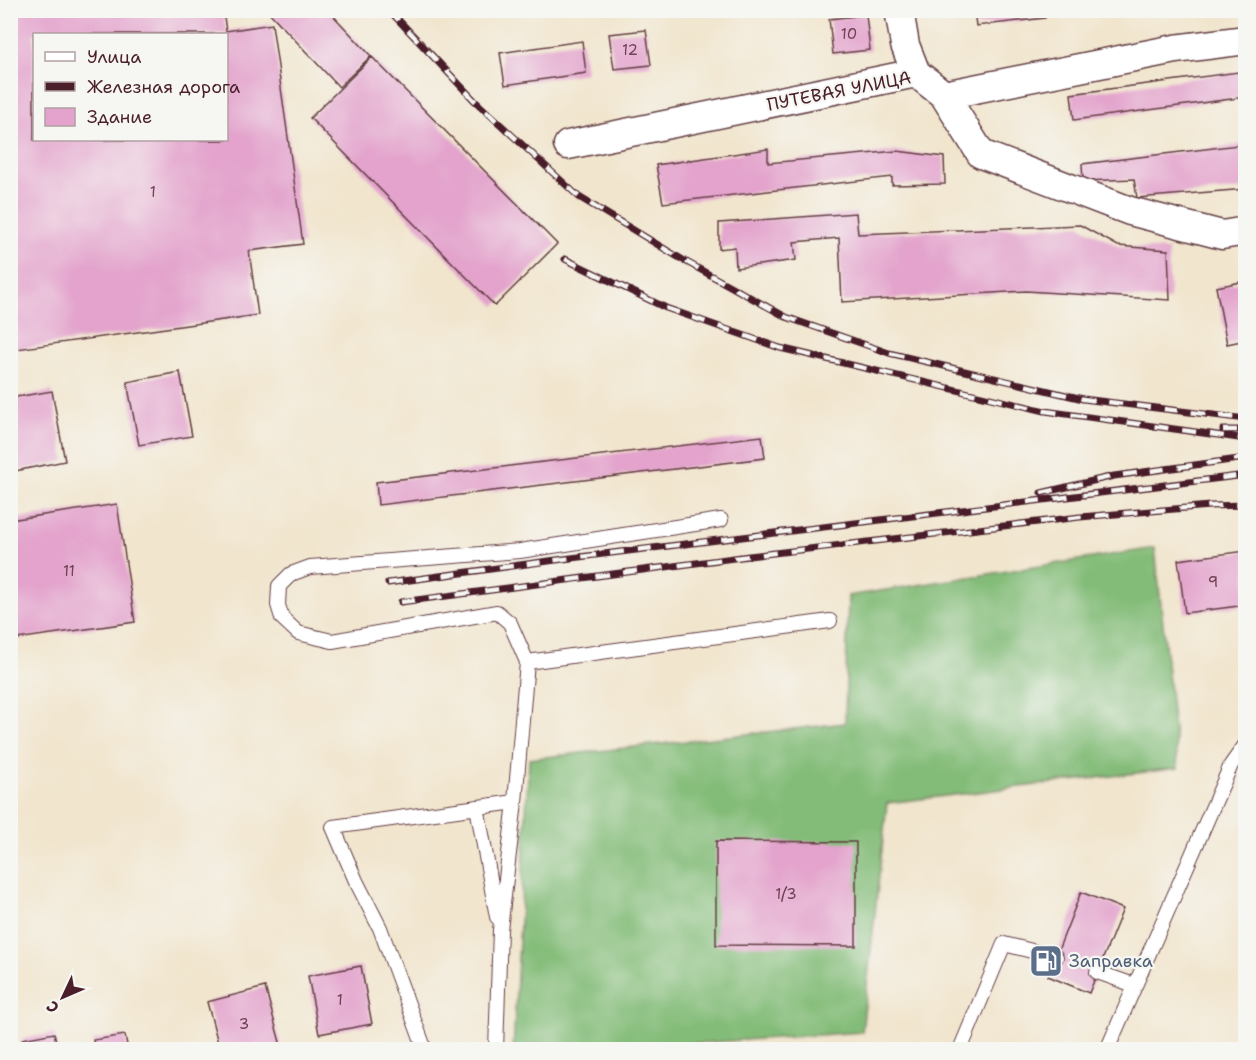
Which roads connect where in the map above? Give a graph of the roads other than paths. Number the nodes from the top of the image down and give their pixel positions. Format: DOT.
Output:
graph roads {
  1 [pos="899,10"];
  2 [pos="1245,40"];
  3 [pos="916,73"];
  4 [pos="944,95"];
  5 [pos="568,145"];
  6 [pos="1245,231"];
  7 [pos="721,520"];
  8 [pos="830,621"];
  9 [pos="527,662"];
  10 [pos="1245,744"];
  11 [pos="515,802"];
  12 [pos="477,807"];
  13 [pos="500,930"];
  14 [pos="1056,957"];
  15 [pos="1097,972"];
  16 [pos="1134,985"];
  17 [pos="425,1050"];
  18 [pos="496,1050"];
  19 [pos="960,1050"];
  20 [pos="1107,1050"];
  1 -- 3 [label="street"];
  2 -- 4 [label="street"];
  3 -- 4 [label="street, ПУТЕВАЯ УЛИЦА"];
  3 -- 5 [label="street, ПУТЕВАЯ УЛИЦА"];
  4 -- 6 [label="street, ПУТЕВАЯ УЛИЦА"];
  7 -- 9 [label="lane"];
  8 -- 9 [label="lane"];
  9 -- 11 [label="lane"];
  10 -- 16 [label="lane"];
  11 -- 12 [label="lane"];
  11 -- 13 [label="lane"];
  12 -- 13 [label="lane"];
  12 -- 17 [label="lane"];
  13 -- 18 [label="lane"];
  14 -- 19 [label="lane"];
  15 -- 16 [label="lane"];
  16 -- 20 [label="lane"];
}
